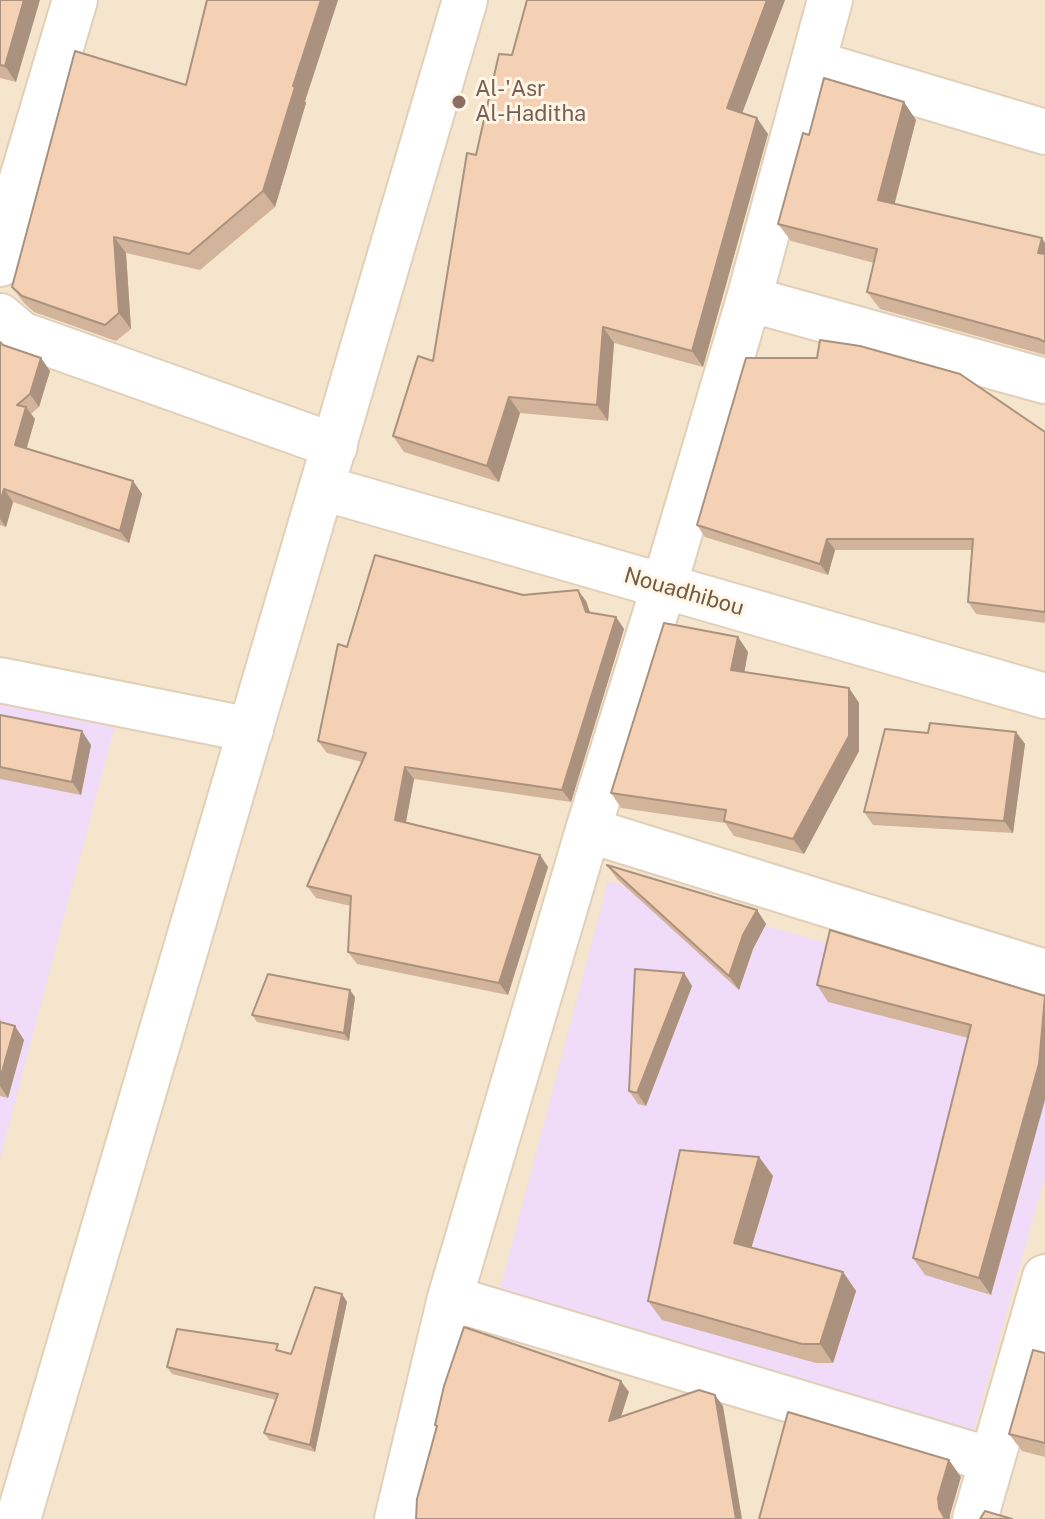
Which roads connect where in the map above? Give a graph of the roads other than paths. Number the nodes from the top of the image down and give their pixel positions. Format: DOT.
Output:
graph roads {
  1 [pos="75,0"];
  2 [pos="465,0"];
  3 [pos="830,0"];
  4 [pos="814,63"];
  5 [pos="1045,132"];
  6 [pos="10,179"];
  7 [pos="0,264"];
  8 [pos="749,299"];
  9 [pos="0,316"];
  10 [pos="1045,381"];
  11 [pos="335,446"];
  12 [pos="323,488"];
  13 [pos="664,586"];
  14 [pos="0,680"];
  15 [pos="1045,696"];
  16 [pos="251,730"];
  17 [pos="588,830"];
  18 [pos="1045,972"];
  19 [pos="1045,1277"];
  20 [pos="450,1298"];
  21 [pos="991,1460"];
  22 [pos="0,1516"];
  23 [pos="11,1519"];
  24 [pos="18,1519"];
  25 [pos="397,1519"];
  26 [pos="975,1519"];
  1 -- 6 [label="street"];
  2 -- 11 [label="street"];
  3 -- 4 [label="street"];
  4 -- 5 [label="street"];
  4 -- 8 [label="street"];
  6 -- 7 [label="street"];
  8 -- 10 [label="street"];
  8 -- 13 [label="street"];
  9 -- 11 [label="street"];
  11 -- 12 [label="street"];
  12 -- 13 [label="street, Nouadhibou"];
  12 -- 16 [label="street"];
  13 -- 15 [label="street, Nouadhibou"];
  13 -- 17 [label="street"];
  14 -- 16 [label="street"];
  16 -- 24 [label="street"];
  17 -- 18 [label="street"];
  17 -- 20 [label="street"];
  19 -- 21 [label="street"];
  20 -- 21 [label="street"];
  20 -- 25 [label="street"];
  21 -- 26 [label="street"];
  22 -- 23 [label="street"];
}
